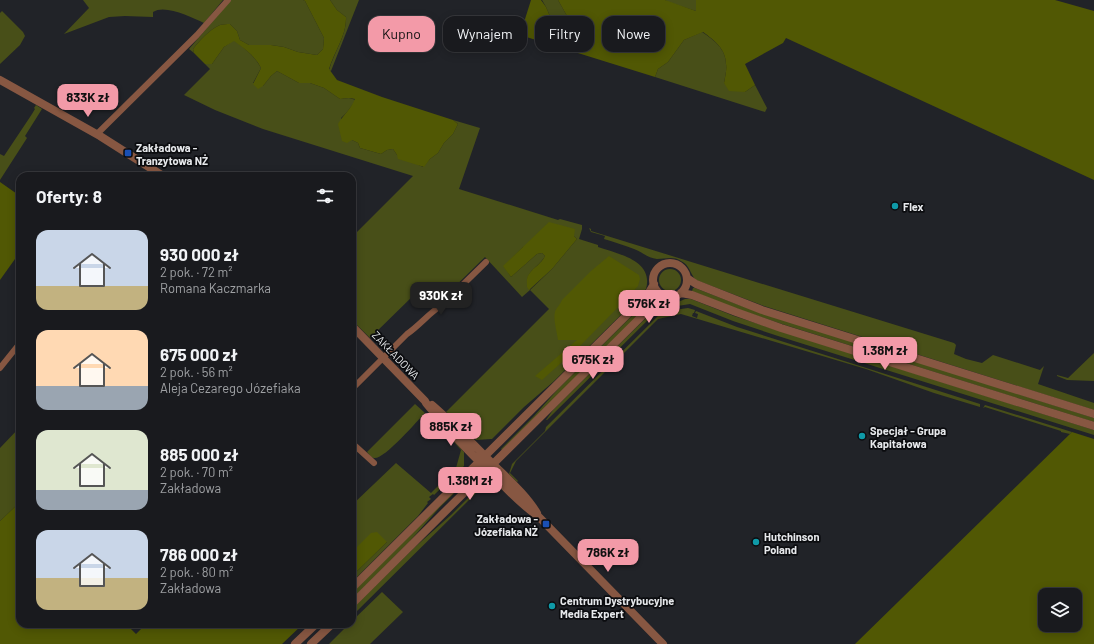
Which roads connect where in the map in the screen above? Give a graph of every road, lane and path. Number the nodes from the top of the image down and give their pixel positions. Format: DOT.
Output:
graph roads {
  1 [pos="228,0"];
  2 [pos="0,80"];
  3 [pos="97,134"];
  4 [pos="155,172"];
  5 [pos="486,262"];
  6 [pos="687,278"];
  7 [pos="654,284"];
  8 [pos="681,293"];
  9 [pos="666,296"];
  10 [pos="356,330"];
  11 [pos="16,348"];
  12 [pos="383,358"];
  13 [pos="0,368"];
  14 [pos="356,385"];
  15 [pos="1094,414"];
  16 [pos="1094,426"];
  17 [pos="356,446"];
  18 [pos="482,459"];
  19 [pos="374,463"];
  20 [pos="490,467"];
  21 [pos="356,584"];
  22 [pos="356,600"];
  23 [pos="312,628"];
  24 [pos="328,628"];
  25 [pos="295,644"];
  26 [pos="311,644"];
  27 [pos="663,644"];
  1 -- 3 [label="street"];
  2 -- 3 [label="street"];
  3 -- 4 [label="street"];
  5 -- 12 [label="street"];
  6 -- 7 [label="street"];
  6 -- 8 [label="street"];
  6 -- 15 [label="street"];
  7 -- 9 [label="street"];
  7 -- 18 [label="street"];
  8 -- 9 [label="street"];
  8 -- 16 [label="street"];
  9 -- 20 [label="street"];
  10 -- 12 [label="street, ZAKŁADOWA"];
  11 -- 13 [label="street"];
  12 -- 14 [label="street"];
  12 -- 18 [label="street, ZAKŁADOWA"];
  17 -- 19 [label="street"];
  18 -- 20 [label="street, ZAKŁADOWA"];
  18 -- 21 [label="street"];
  20 -- 22 [label="street"];
  20 -- 27 [label="street, ZAKŁADOWA"];
  23 -- 25 [label="street"];
  24 -- 26 [label="street"];
}
